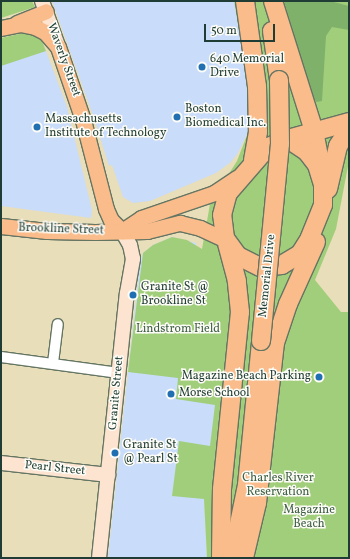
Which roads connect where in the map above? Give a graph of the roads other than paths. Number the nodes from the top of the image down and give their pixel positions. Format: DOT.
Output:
graph roads {
  1 [pos="245,1"];
  2 [pos="253,1"];
  3 [pos="265,1"];
  4 [pos="273,1"];
  5 [pos="44,6"];
  6 [pos="6,27"];
  7 [pos="60,52"];
  8 [pos="274,80"];
  9 [pos="349,122"];
  10 [pos="349,129"];
  11 [pos="314,131"];
  12 [pos="288,139"];
  13 [pos="253,161"];
  14 [pos="240,176"];
  15 [pos="323,185"];
  16 [pos="323,205"];
  17 [pos="317,222"];
  18 [pos="1,226"];
  19 [pos="122,231"];
  20 [pos="226,240"];
  21 [pos="58,324"];
  22 [pos="1,357"];
  23 [pos="53,363"];
  24 [pos="119,373"];
  25 [pos="1,463"];
  26 [pos="1,469"];
  27 [pos="108,475"];
  28 [pos="232,556"];
  29 [pos="99,558"];
  1 -- 13 [label="highway"];
  2 -- 8 [label="highway, Memorial Drive"];
  3 -- 8 [label="highway, Memorial Drive"];
  4 -- 11 [label="highway"];
  5 -- 6 [label="main road"];
  5 -- 7 [label="street, Waverly Street"];
  6 -- 7 [label="main road"];
  7 -- 19 [label="main road, Waverly Street"];
  8 -- 28 [label="highway, Memorial Drive"];
  9 -- 11 [label="highway"];
  10 -- 16 [label="highway"];
  11 -- 12 [label="highway"];
  11 -- 15 [label="highway"];
  12 -- 13 [label="highway"];
  12 -- 15 [label="highway"];
  13 -- 14 [label="highway"];
  14 -- 19 [label="main road"];
  14 -- 20 [label="highway"];
  15 -- 16 [label="highway"];
  16 -- 17 [label="highway"];
  17 -- 20 [label="highway"];
  17 -- 28 [label="highway"];
  18 -- 19 [label="main road, Brookline Street"];
  19 -- 20 [label="main road, Brookline Street"];
  19 -- 24 [label="street, Granite Street"];
  20 -- 28 [label="highway"];
  21 -- 23 [label="street"];
  22 -- 23 [label="street"];
  23 -- 24 [label="street"];
  24 -- 27 [label="street, Granite Street"];
  25 -- 26 [label="street"];
  25 -- 27 [label="street, Pearl Street"];
  27 -- 29 [label="street, Granite Street"];
}
